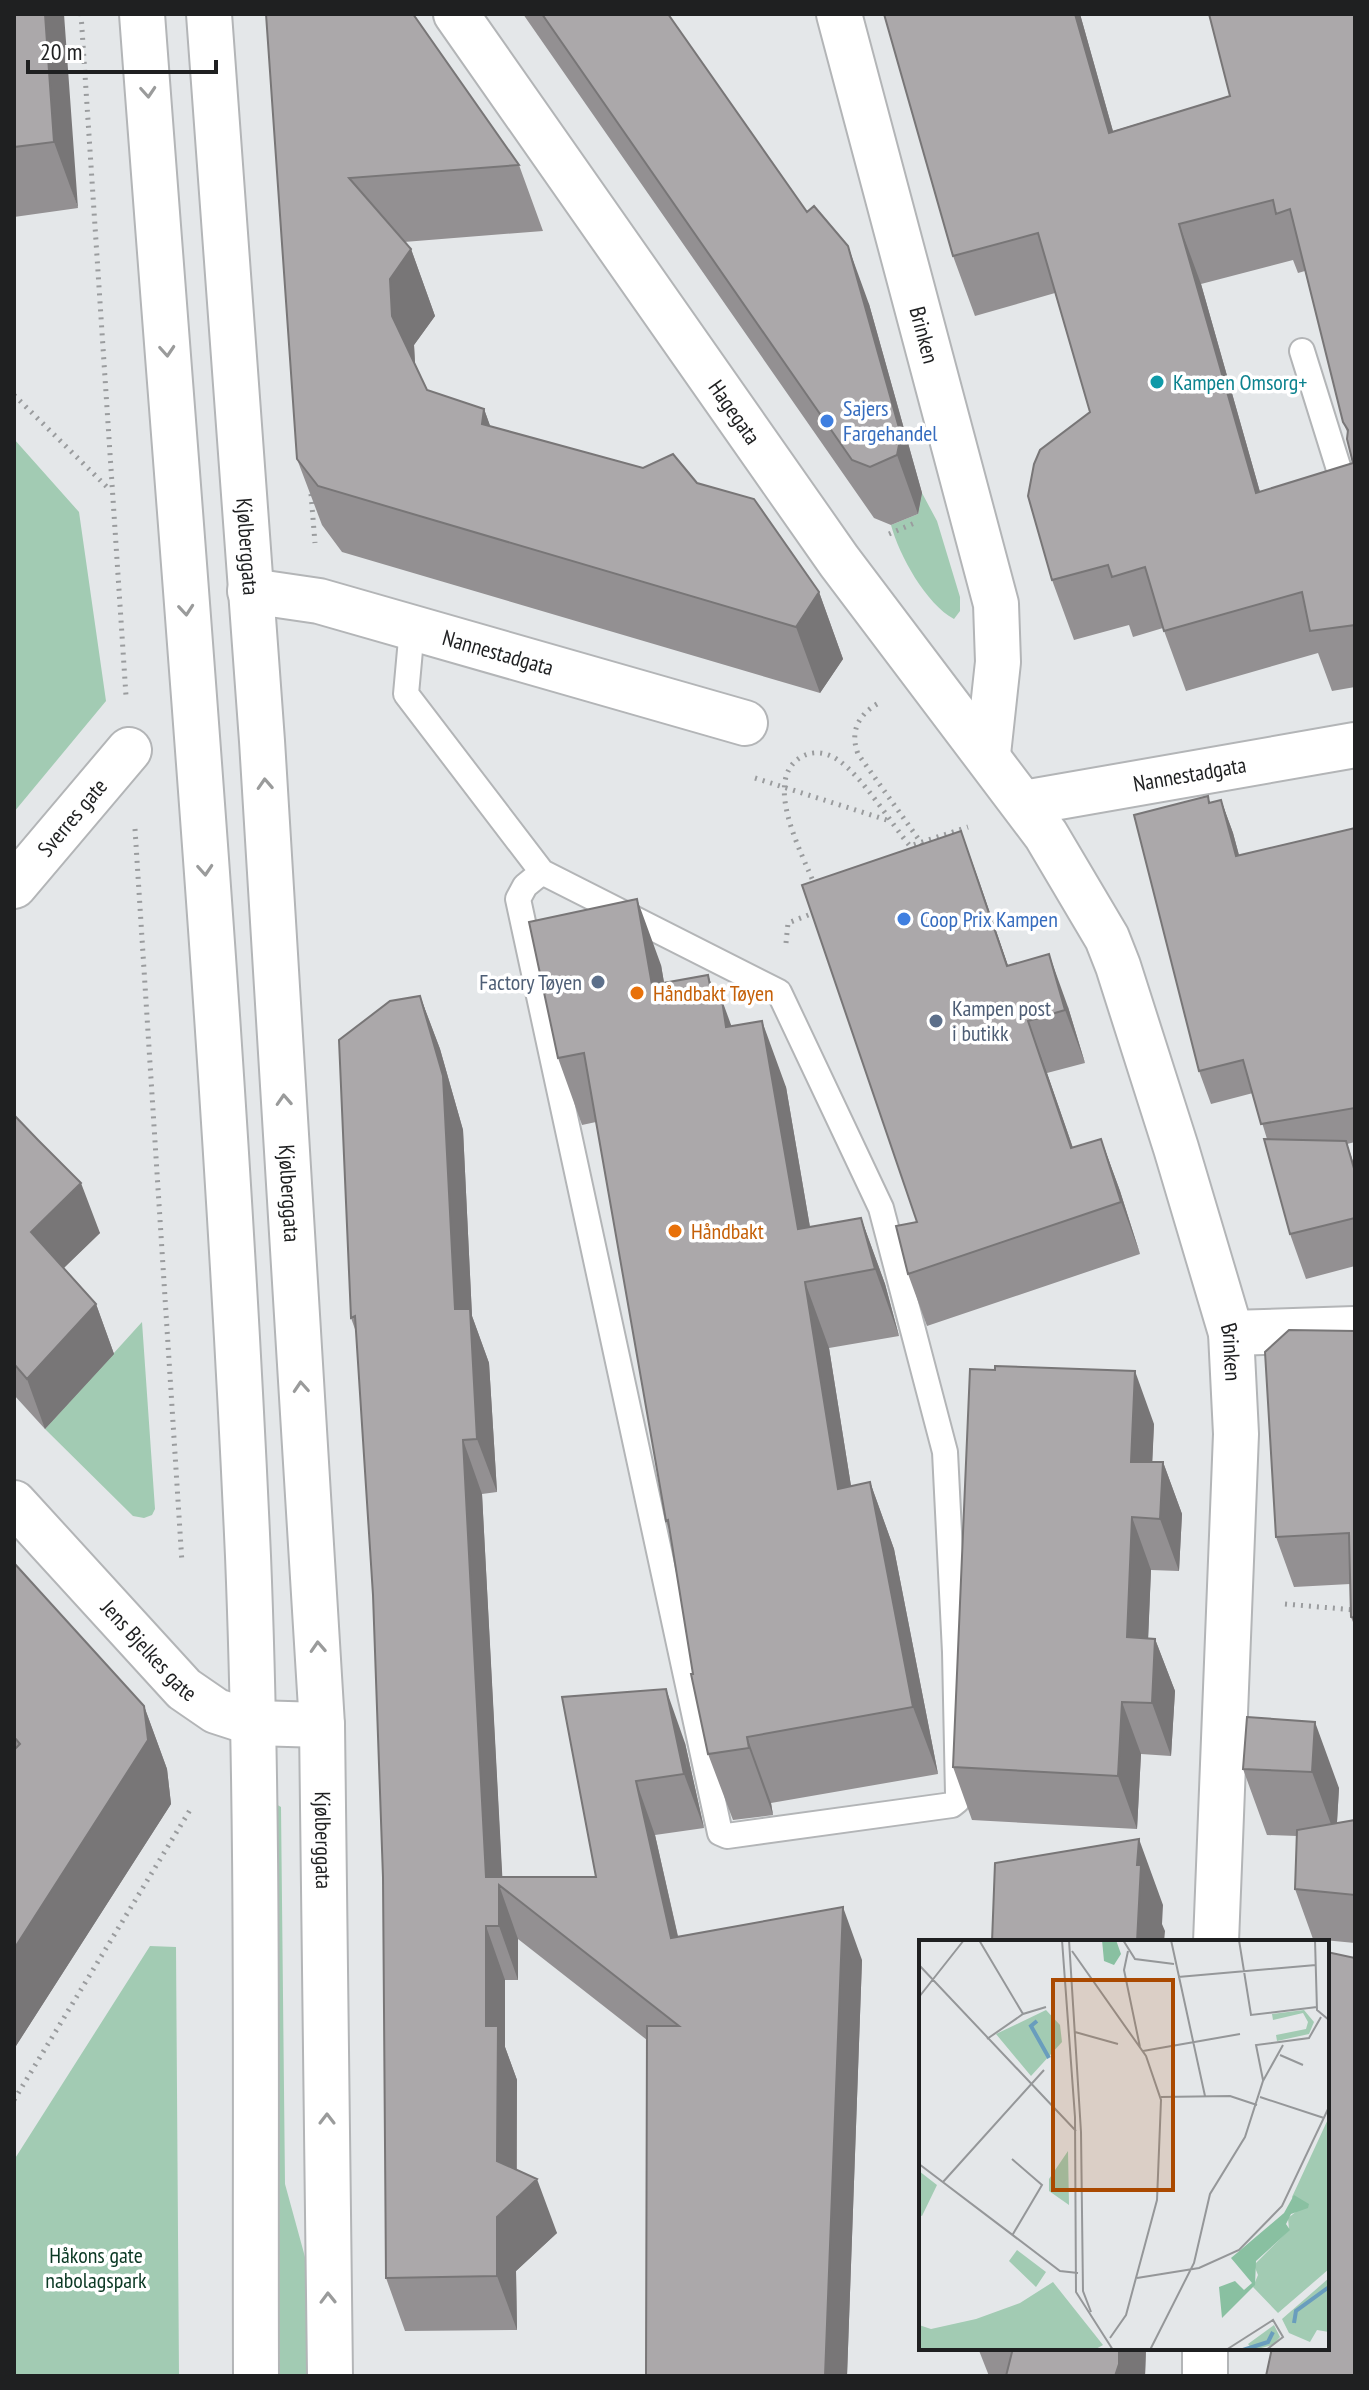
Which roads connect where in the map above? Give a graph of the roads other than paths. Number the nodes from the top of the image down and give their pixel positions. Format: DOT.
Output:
graph roads {
  1 [pos="142,14"];
  2 [pos="209,14"];
  3 [pos="456,14"];
  4 [pos="839,14"];
  5 [pos="1302,351"];
  6 [pos="1355,493"];
  7 [pos="250,591"];
  8 [pos="412,628"];
  9 [pos="745,723"];
  10 [pos="1355,745"];
  11 [pos="129,750"];
  12 [pos="988,754"];
  13 [pos="1024,803"];
  14 [pos="542,872"];
  15 [pos="14,886"];
  16 [pos="1355,1329"];
  17 [pos="1231,1333"];
  18 [pos="14,1503"];
  19 [pos="253,1723"];
  20 [pos="322,1725"];
  21 [pos="1216,1940"];
  22 [pos="1205,2350"];
  23 [pos="256,2376"];
  24 [pos="330,2376"];
  25 [pos="1205,2376"];
  1 -- 19 [label="main road, one-way"];
  2 -- 7 [label="main road, Kjølberggata"];
  3 -- 12 [label="main road, Hagegata"];
  4 -- 12 [label="main road, Brinken"];
  5 -- 6 [label="lane"];
  7 -- 8 [label="main road, Nannestadgata"];
  20 -- 7 [label="main road, Kjølberggata, one-way"];
  8 -- 9 [label="main road, Nannestadgata"];
  8 -- 14 [label="lane"];
  10 -- 13 [label="main road, Nannestadgata"];
  11 -- 15 [label="main road, Sverres gate"];
  12 -- 13 [label="main road, Hagegata"];
  13 -- 17 [label="main road, Brinken"];
  14 -- 14 [label="lane"];
  16 -- 17 [label="main road"];
  17 -- 21 [label="main road, Brinken"];
  18 -- 19 [label="main road, Jens Bjelkes gate"];
  19 -- 20 [label="main road, Jens Bjelkes gate"];
  19 -- 23 [label="main road"];
  24 -- 20 [label="main road, Kjølberggata, one-way"];
  22 -- 25 [label="main road"];
}
